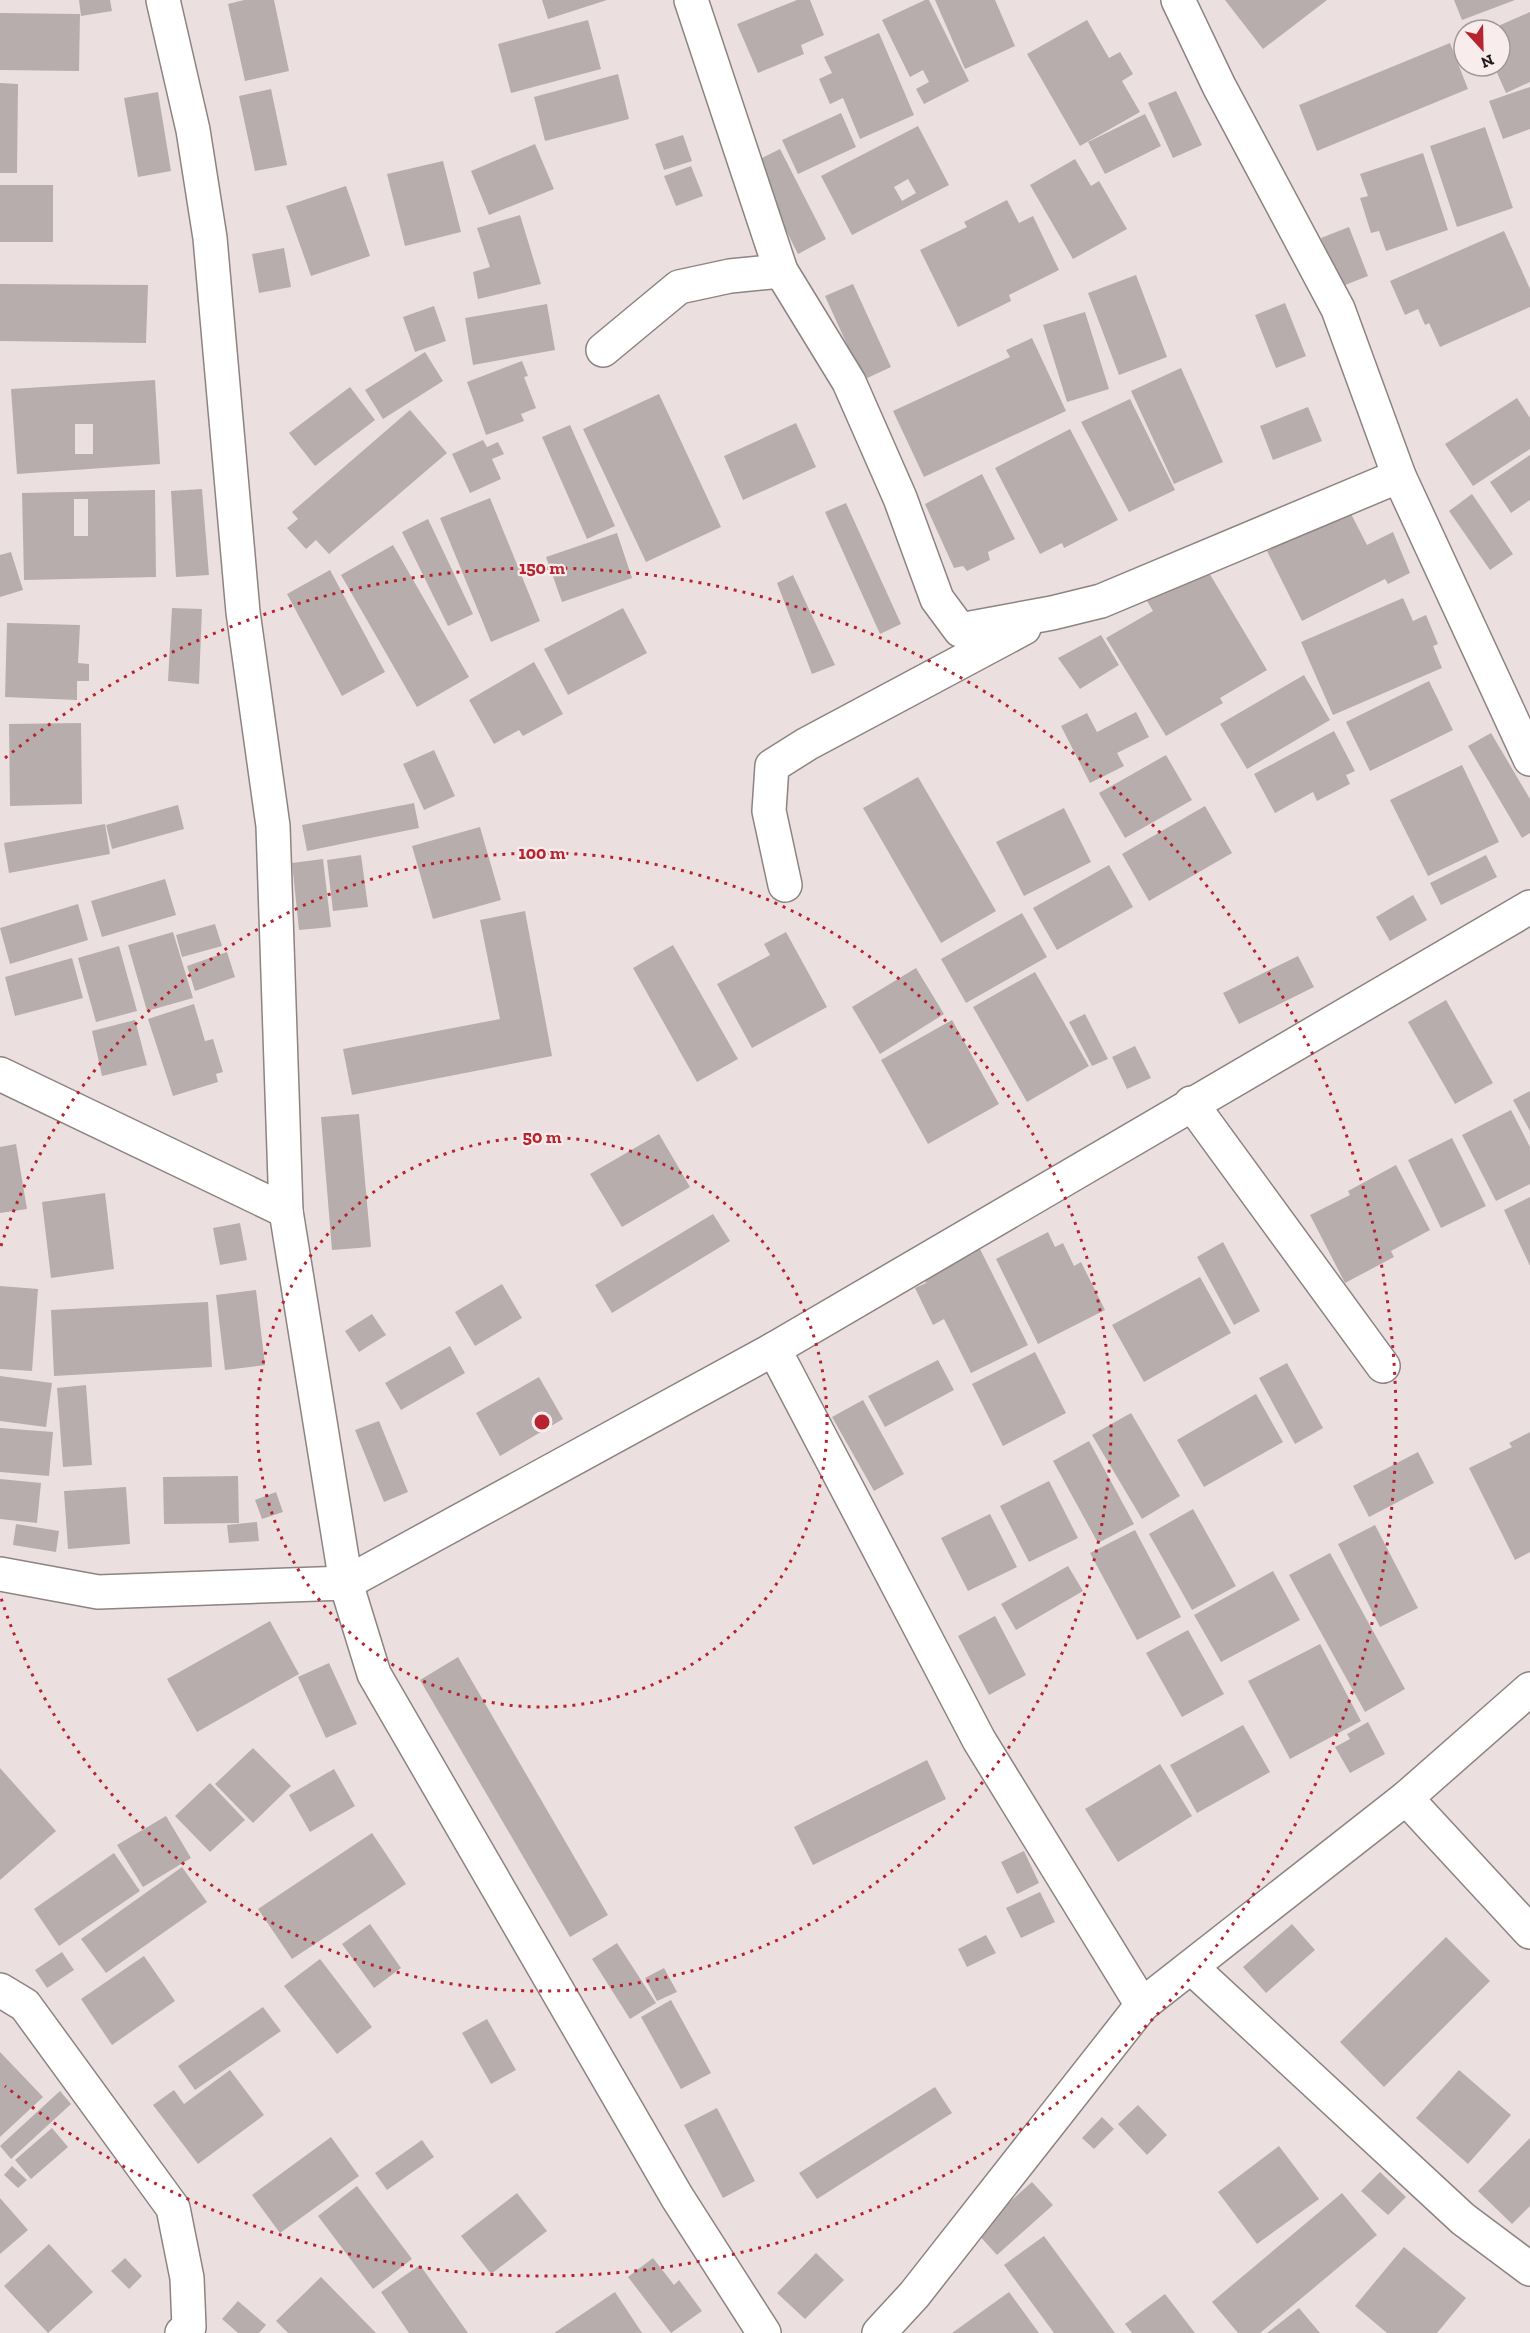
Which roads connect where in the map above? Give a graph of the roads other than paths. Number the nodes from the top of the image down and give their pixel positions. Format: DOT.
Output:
graph roads {
  1 [pos="163,0"];
  2 [pos="690,0"];
  3 [pos="1178,0"];
  4 [pos="781,271"];
  5 [pos="603,350"];
  6 [pos="1399,476"];
  7 [pos="1052,613"];
  8 [pos="1530,759"];
  9 [pos="786,885"];
  10 [pos="1530,907"];
  11 [pos="0,1074"];
  12 [pos="1191,1103"];
  13 [pos="286,1211"];
  14 [pos="774,1349"];
  15 [pos="1383,1366"];
  16 [pos="0,1574"];
  17 [pos="346,1583"];
  18 [pos="1530,1689"];
  19 [pos="1406,1798"];
  20 [pos="1530,1932"];
  21 [pos="1191,1966"];
  22 [pos="0,1990"];
  23 [pos="1142,2005"];
  24 [pos="1530,2269"];
  25 [pos="182,2333"];
  26 [pos="764,2333"];
  27 [pos="879,2333"];
  1 -- 13 [label="street"];
  2 -- 4 [label="street"];
  3 -- 6 [label="street"];
  4 -- 5 [label="street"];
  4 -- 7 [label="street"];
  6 -- 7 [label="street"];
  6 -- 8 [label="street"];
  7 -- 9 [label="street"];
  10 -- 12 [label="street"];
  11 -- 13 [label="street"];
  12 -- 14 [label="street"];
  12 -- 15 [label="street"];
  13 -- 17 [label="street"];
  14 -- 17 [label="street"];
  14 -- 23 [label="street"];
  16 -- 17 [label="street"];
  17 -- 26 [label="street"];
  18 -- 19 [label="street"];
  19 -- 20 [label="street"];
  19 -- 21 [label="street"];
  21 -- 23 [label="street"];
  21 -- 24 [label="street"];
  22 -- 25 [label="street"];
  23 -- 27 [label="street"];
}
